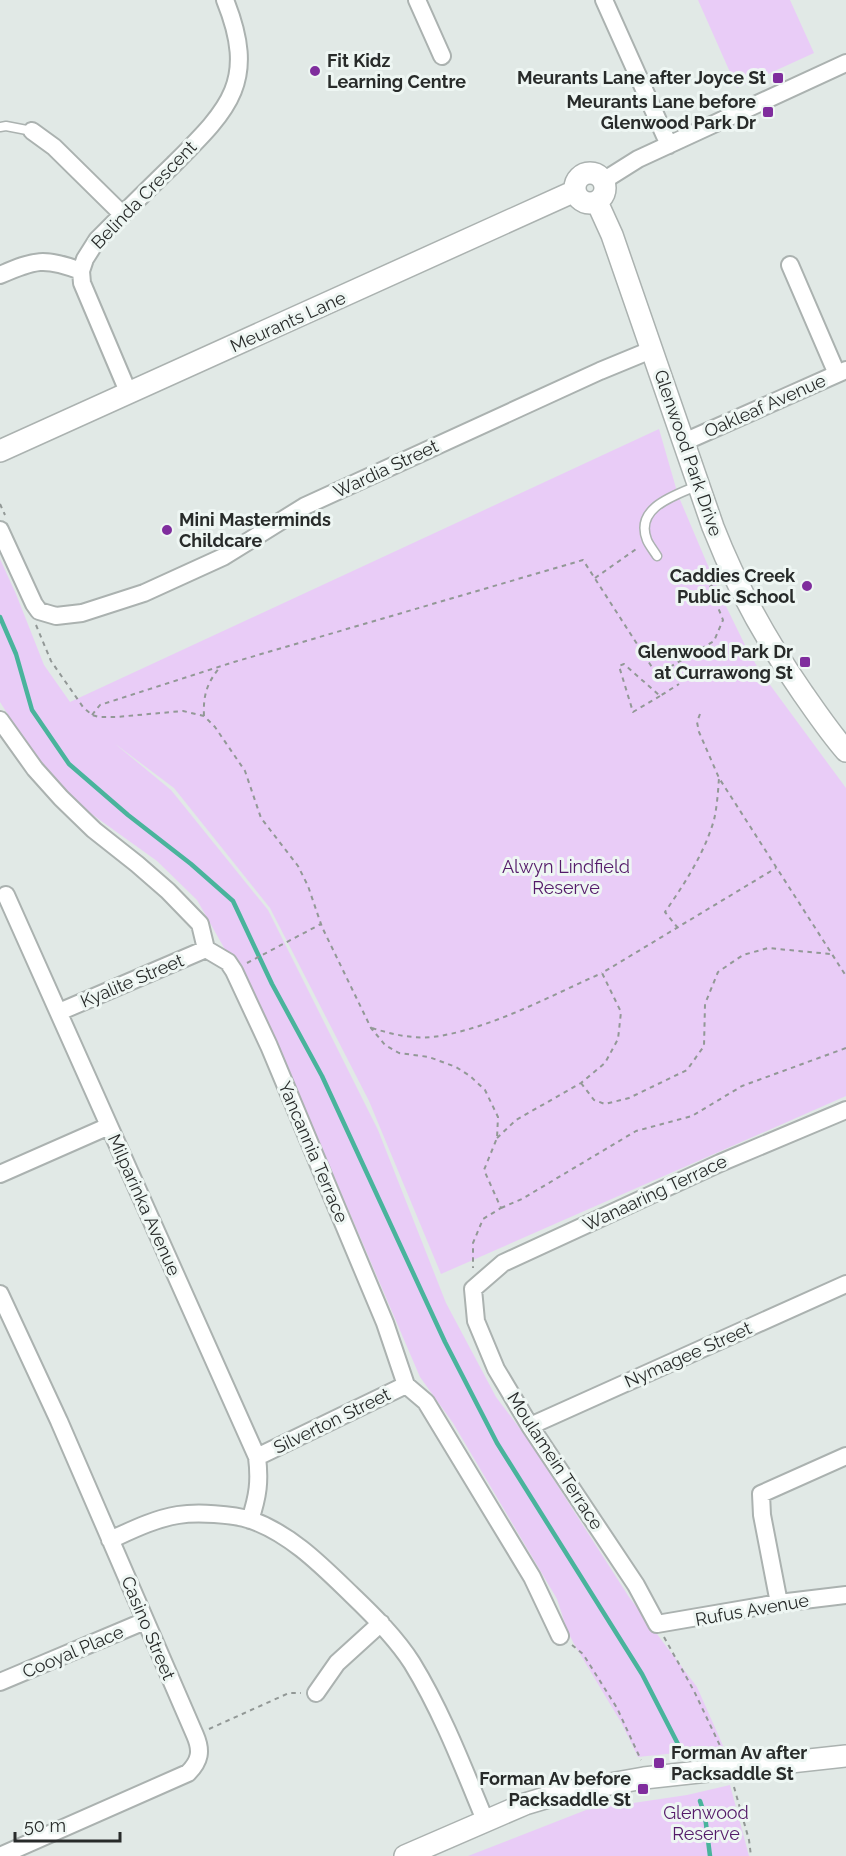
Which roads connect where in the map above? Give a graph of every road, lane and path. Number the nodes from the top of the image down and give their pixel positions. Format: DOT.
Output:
graph roads {
  1 [pos="225,0"];
  2 [pos="417,0"];
  3 [pos="604,0"];
  4 [pos="442,56"];
  5 [pos="846,63"];
  6 [pos="0,127"];
  7 [pos="32,131"];
  8 [pos="669,145"];
  9 [pos="603,181"];
  10 [pos="575,191"];
  11 [pos="597,202"];
  12 [pos="122,214"];
  13 [pos="790,265"];
  14 [pos="81,271"];
  15 [pos="0,275"];
  16 [pos="651,350"];
  17 [pos="842,372"];
  18 [pos="129,394"];
  19 [pos="684,442"];
  20 [pos="0,451"];
  21 [pos="699,485"];
  22 [pos="0,530"];
  23 [pos="657,556"];
  24 [pos="721,578"];
  25 [pos="39,611"];
  26 [pos="220,667"];
  27 [pos="679,684"];
  28 [pos="660,696"];
  29 [pos="700,714"];
  30 [pos="92,715"];
  31 [pos="204,716"];
  32 [pos="0,720"];
  33 [pos="844,747"];
  34 [pos="719,778"];
  35 [pos="777,868"];
  36 [pos="6,895"];
  37 [pos="321,924"];
  38 [pos="678,928"];
  39 [pos="206,949"];
  40 [pos="830,954"];
  41 [pos="252,959"];
  42 [pos="602,973"];
  43 [pos="846,976"];
  44 [pos="59,1012"];
  45 [pos="371,1028"];
  46 [pos="846,1048"];
  47 [pos="581,1083"];
  48 [pos="846,1110"];
  49 [pos="108,1126"];
  50 [pos="497,1138"];
  51 [pos="0,1174"];
  52 [pos="501,1208"];
  53 [pos="846,1284"];
  54 [pos="473,1289"];
  55 [pos="0,1294"];
  56 [pos="406,1385"];
  57 [pos="530,1426"];
  58 [pos="846,1456"];
  59 [pos="257,1457"];
  60 [pos="250,1520"];
  61 [pos="110,1540"];
  62 [pos="846,1595"];
  63 [pos="779,1603"];
  64 [pos="145,1621"];
  65 [pos="381,1623"];
  66 [pos="657,1624"];
  67 [pos="560,1636"];
  68 [pos="0,1682"];
  69 [pos="316,1693"];
  70 [pos="195,1735"];
  71 [pos="723,1752"];
  72 [pos="846,1756"];
  73 [pos="642,1762"];
  74 [pos="734,1784"];
  75 [pos="485,1820"];
  76 [pos="0,1856"];
  77 [pos="405,1856"];
  78 [pos="751,1856"];
  1 -- 12 [label="street, Belinda Crescent"];
  2 -- 4 [label="street"];
  3 -- 8 [label="street"];
  5 -- 8 [label="street"];
  6 -- 7 [label="lane"];
  7 -- 12 [label="street"];
  8 -- 9 [label="street"];
  9 -- 10 [label="street"];
  9 -- 11 [label="street"];
  10 -- 11 [label="street"];
  10 -- 18 [label="street, Meurants Lane"];
  11 -- 16 [label="street, Glenwood Park Drive"];
  12 -- 14 [label="street, Belinda Crescent"];
  13 -- 17 [label="street"];
  14 -- 15 [label="street"];
  14 -- 18 [label="street"];
  16 -- 19 [label="street, Glenwood Park Drive"];
  16 -- 25 [label="street, Wardia Street"];
  17 -- 19 [label="street, Oakleaf Avenue"];
  18 -- 20 [label="street, Meurants Lane"];
  19 -- 21 [label="street, Glenwood Park Drive"];
  21 -- 23 [label="lane"];
  21 -- 33 [label="street, Glenwood Park Drive"];
  22 -- 25 [label="street"];
  24 -- 26 [label="path"];
  25 -- 30 [label="path"];
  26 -- 30 [label="path"];
  26 -- 31 [label="path"];
  27 -- 28 [label="path"];
  28 -- 28 [label="path"];
  29 -- 34 [label="path"];
  30 -- 31 [label="path"];
  31 -- 37 [label="path"];
  32 -- 39 [label="street"];
  34 -- 35 [label="path"];
  34 -- 38 [label="path"];
  35 -- 38 [label="path"];
  35 -- 40 [label="path"];
  36 -- 44 [label="street, Milparinka Avenue"];
  37 -- 41 [label="path"];
  37 -- 45 [label="path"];
  38 -- 42 [label="path"];
  39 -- 44 [label="street, Kyalite Street"];
  39 -- 56 [label="street, Yancannia Terrace"];
  40 -- 43 [label="path"];
  40 -- 47 [label="path"];
  42 -- 45 [label="path"];
  42 -- 47 [label="path"];
  44 -- 49 [label="street, Milparinka Avenue"];
  45 -- 50 [label="path"];
  46 -- 52 [label="path"];
  47 -- 50 [label="path"];
  48 -- 54 [label="street, Wanaaring Terrace"];
  49 -- 51 [label="street"];
  49 -- 59 [label="street, Milparinka Avenue"];
  50 -- 52 [label="path"];
  52 -- 54 [label="path"];
  53 -- 57 [label="street, Nymagee Street"];
  54 -- 57 [label="street, Moulamein Terrace"];
  55 -- 61 [label="street, Casino Street"];
  56 -- 59 [label="street, Silverton Street"];
  56 -- 67 [label="street, Yancannia Terrace"];
  57 -- 66 [label="street, Moulamein Terrace"];
  58 -- 63 [label="street"];
  59 -- 60 [label="street, Milparinka Avenue"];
  60 -- 61 [label="street"];
  60 -- 65 [label="street"];
  61 -- 64 [label="street, Casino Street"];
  62 -- 63 [label="street, Rufus Avenue"];
  63 -- 66 [label="street, Rufus Avenue"];
  64 -- 68 [label="street, Cooyal Place"];
  64 -- 70 [label="street, Casino Street"];
  65 -- 69 [label="street"];
  65 -- 75 [label="street"];
  66 -- 71 [label="path"];
  67 -- 73 [label="path"];
  69 -- 70 [label="path"];
  70 -- 76 [label="street, Casino Street"];
  72 -- 75 [label="street"];
  74 -- 78 [label="path"];
  75 -- 77 [label="street"];
}
